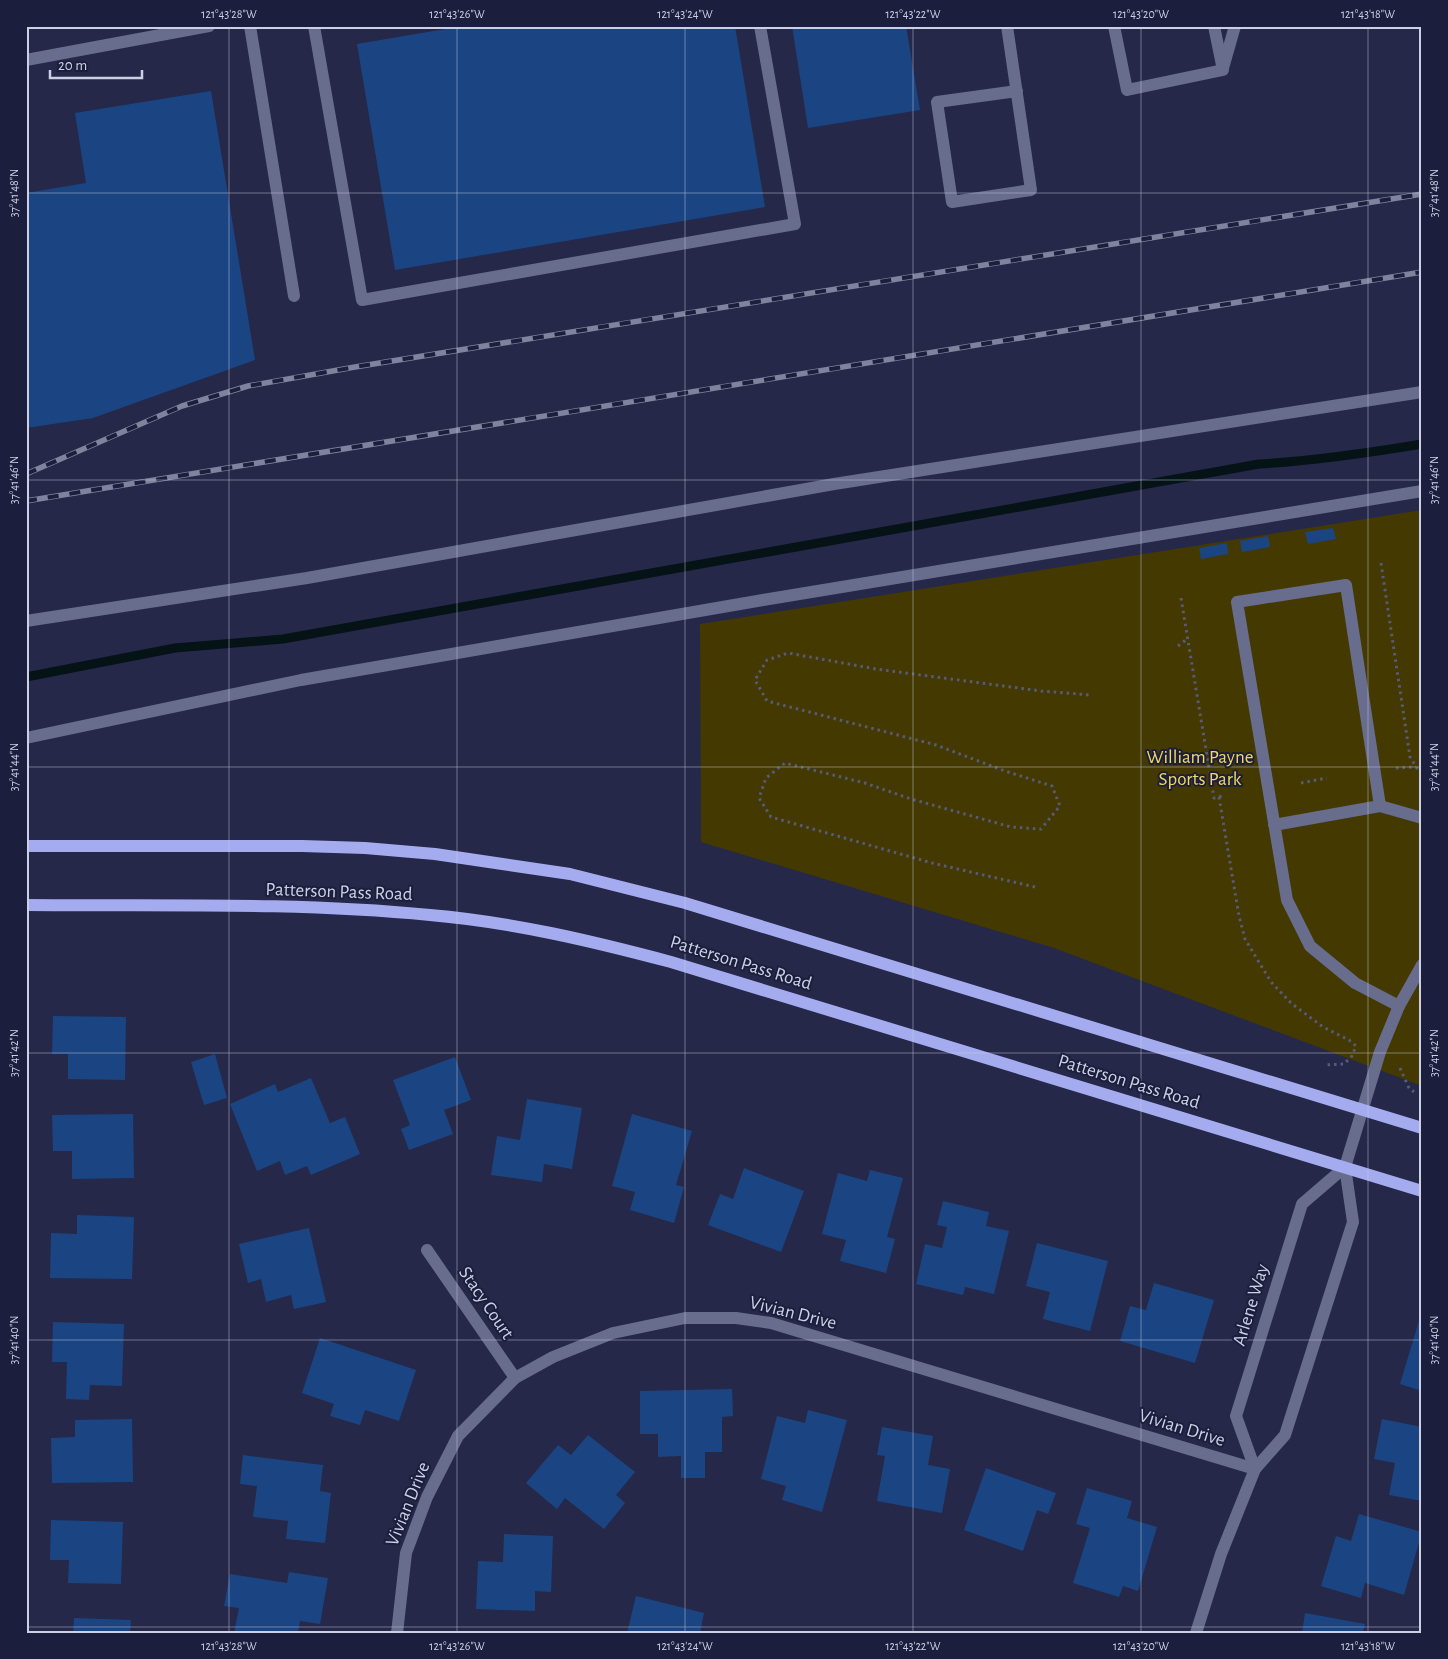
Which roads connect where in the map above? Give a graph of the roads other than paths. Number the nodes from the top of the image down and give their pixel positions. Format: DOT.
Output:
graph roads {
  1 [pos="209,26"];
  2 [pos="250,26"];
  3 [pos="314,26"];
  4 [pos="760,26"];
  5 [pos="1007,26"];
  6 [pos="1114,26"];
  7 [pos="1214,26"];
  8 [pos="1235,26"];
  9 [pos="26,60"];
  10 [pos="1223,70"];
  11 [pos="1017,90"];
  12 [pos="294,296"];
  13 [pos="1422,392"];
  14 [pos="1422,491"];
  15 [pos="26,621"];
  16 [pos="26,738"];
  17 [pos="1380,806"];
  18 [pos="1422,818"];
  19 [pos="1274,825"];
  20 [pos="26,846"];
  21 [pos="26,905"];
  22 [pos="1422,966"];
  23 [pos="1398,1006"];
  24 [pos="1363,1110"];
  25 [pos="1422,1128"];
  26 [pos="1345,1168"];
  27 [pos="1422,1191"];
  28 [pos="427,1250"];
  29 [pos="515,1378"];
  30 [pos="1255,1469"];
  31 [pos="397,1633"];
  32 [pos="1196,1633"];
  1 -- 9 [label="street"];
  2 -- 12 [label="street"];
  3 -- 4 [label="street"];
  5 -- 11 [label="street"];
  6 -- 10 [label="street"];
  7 -- 10 [label="street"];
  8 -- 10 [label="street"];
  11 -- 11 [label="street"];
  13 -- 15 [label="street"];
  14 -- 16 [label="street"];
  17 -- 18 [label="street"];
  17 -- 19 [label="street"];
  17 -- 19 [label="street"];
  19 -- 23 [label="street"];
  20 -- 24 [label="main road"];
  21 -- 26 [label="main road, Patterson Pass Road"];
  22 -- 23 [label="street"];
  23 -- 24 [label="street"];
  24 -- 25 [label="main road"];
  24 -- 26 [label="street"];
  26 -- 27 [label="main road, Patterson Pass Road"];
  26 -- 30 [label="street"];
  26 -- 30 [label="street, Arlene Way"];
  28 -- 29 [label="street, Stacy Court"];
  29 -- 30 [label="street, Vivian Drive"];
  29 -- 31 [label="street, Vivian Drive"];
  30 -- 32 [label="street"];
}
